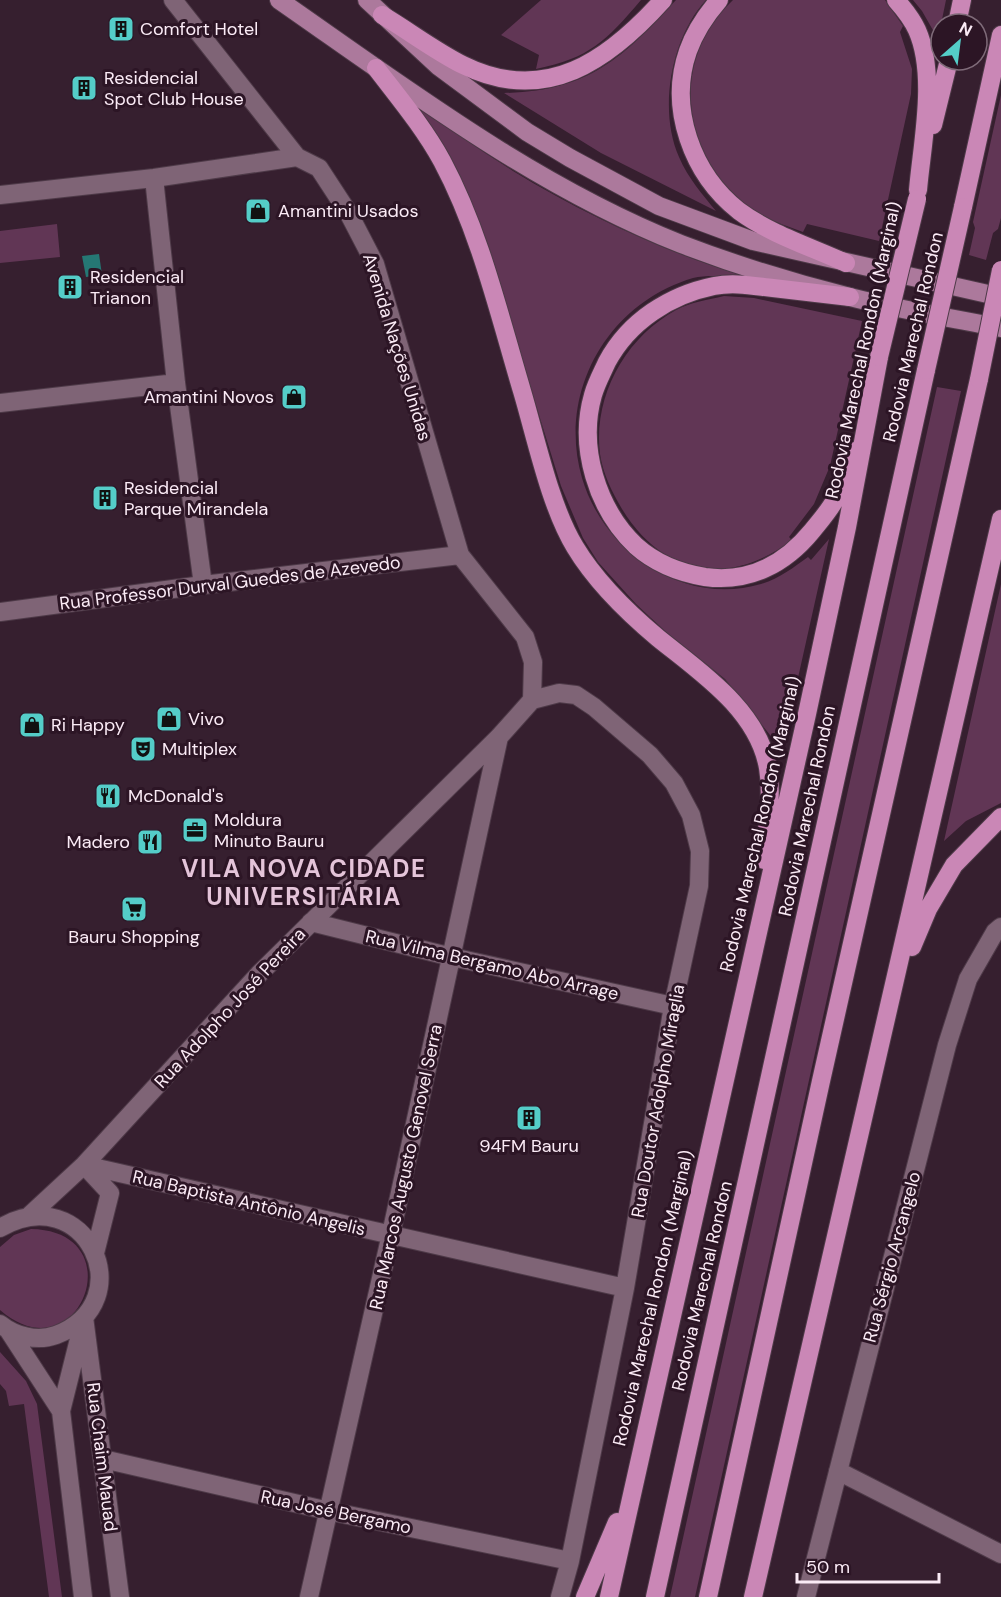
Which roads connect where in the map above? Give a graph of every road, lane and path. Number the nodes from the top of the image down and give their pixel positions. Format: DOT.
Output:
graph roads {
  1 [pos="173,0"];
  2 [pos="279,0"];
  3 [pos="367,0"];
  4 [pos="663,0"];
  5 [pos="719,0"];
  6 [pos="896,0"];
  7 [pos="382,15"];
  8 [pos="1001,35"];
  9 [pos="376,68"];
  10 [pos="945,72"];
  11 [pos="297,157"];
  12 [pos="154,178"];
  13 [pos="917,194"];
  14 [pos="0,195"];
  15 [pos="846,263"];
  16 [pos="1001,270"];
  17 [pos="850,297"];
  18 [pos="1001,297"];
  19 [pos="1001,328"];
  20 [pos="176,383"];
  21 [pos="870,401"];
  22 [pos="0,403"];
  23 [pos="1001,519"];
  24 [pos="460,555"];
  25 [pos="203,585"];
  26 [pos="0,612"];
  27 [pos="532,700"];
  28 [pos="499,736"];
  29 [pos="1001,818"];
  30 [pos="311,922"];
  31 [pos="758,927"];
  32 [pos="1001,927"];
  33 [pos="452,957"];
  34 [pos="891,999"];
  35 [pos="673,1006"];
  36 [pos="84,1165"];
  37 [pos="30,1215"];
  38 [pos="0,1228"];
  39 [pos="391,1234"];
  40 [pos="95,1253"];
  41 [pos="626,1288"];
  42 [pos="84,1317"];
  43 [pos="5,1328"];
  44 [pos="61,1411"];
  45 [pos="103,1460"];
  46 [pos="838,1471"];
  47 [pos="634,1482"];
  48 [pos="329,1511"];
  49 [pos="1001,1554"];
  50 [pos="570,1561"];
  51 [pos="83,1597"];
  52 [pos="120,1597"];
  53 [pos="309,1597"];
  54 [pos="560,1597"];
  55 [pos="585,1597"];
  56 [pos="609,1597"];
  57 [pos="655,1597"];
  58 [pos="708,1597"];
  59 [pos="753,1597"];
  60 [pos="806,1597"];
  1 -- 11 [label="street, Avenida Nações Unidas"];
  2 -- 9 [label="main road"];
  3 -- 7 [label="main road"];
  4 -- 7 [label="highway"];
  5 -- 15 [label="highway"];
  6 -- 13 [label="highway"];
  7 -- 15 [label="main road"];
  8 -- 57 [label="highway, Rodovia Marechal Rondon, bridge"];
  9 -- 17 [label="main road"];
  9 -- 31 [label="highway"];
  10 -- 13 [label="highway, Rodovia Marechal Rondon (Marginal)"];
  11 -- 12 [label="street"];
  11 -- 24 [label="street, Avenida Nações Unidas"];
  12 -- 14 [label="street"];
  12 -- 20 [label="street"];
  13 -- 21 [label="highway, Rodovia Marechal Rondon (Marginal), bridge"];
  15 -- 18 [label="main road"];
  16 -- 58 [label="highway, bridge"];
  17 -- 19 [label="main road"];
  17 -- 21 [label="highway"];
  20 -- 22 [label="street"];
  20 -- 25 [label="street"];
  21 -- 31 [label="highway, Rodovia Marechal Rondon (Marginal)"];
  23 -- 34 [label="highway"];
  24 -- 25 [label="street, Rua Professor Durval Guedes de Azevedo"];
  24 -- 27 [label="street, Avenida Nações Unidas"];
  25 -- 26 [label="street, Rua Professor Durval Guedes de Azevedo"];
  27 -- 28 [label="street, Rua Adolpho José Pereira"];
  27 -- 35 [label="street, Rua Doutor Adolpho Miraglia"];
  28 -- 30 [label="street, Rua Adolpho José Pereira"];
  28 -- 33 [label="street, Rua Marcos Augusto Genovel Serra"];
  29 -- 34 [label="highway"];
  30 -- 33 [label="street, Rua Vilma Bergamo Abo Arrage"];
  30 -- 36 [label="street, Rua Adolpho José Pereira"];
  31 -- 47 [label="highway, Rodovia Marechal Rondon (Marginal)"];
  32 -- 46 [label="street, Rua Sérgio Arcangelo"];
  33 -- 35 [label="street, Rua Vilma Bergamo Abo Arrage"];
  33 -- 39 [label="street, Rua Marcos Augusto Genovel Serra"];
  34 -- 59 [label="highway"];
  35 -- 41 [label="street, Rua Doutor Adolpho Miraglia"];
  36 -- 37 [label="street, Rua Adolpho José Pereira"];
  36 -- 39 [label="street, Rua Baptista Antônio Angelis"];
  36 -- 40 [label="street"];
  37 -- 38 [label="street"];
  37 -- 40 [label="street"];
  39 -- 41 [label="street, Rua Baptista Antônio Angelis"];
  39 -- 48 [label="street, Rua Marcos Augusto Genovel Serra"];
  40 -- 42 [label="street"];
  41 -- 50 [label="street, Rua Doutor Adolpho Miraglia"];
  42 -- 43 [label="street"];
  42 -- 44 [label="street"];
  42 -- 45 [label="street, Rua Chaim Mauad"];
  43 -- 44 [label="street"];
  44 -- 51 [label="street"];
  45 -- 48 [label="street, Rua José Bergamo"];
  45 -- 52 [label="street, Rua Chaim Mauad"];
  46 -- 49 [label="street"];
  46 -- 60 [label="street, Rua Sérgio Arcangelo"];
  47 -- 55 [label="highway"];
  47 -- 56 [label="highway, Rodovia Marechal Rondon (Marginal)"];
  48 -- 50 [label="street, Rua José Bergamo"];
  48 -- 53 [label="street, Rua Marcos Augusto Genovel Serra"];
  50 -- 54 [label="street, Rua Doutor Adolpho Miraglia"];
}
